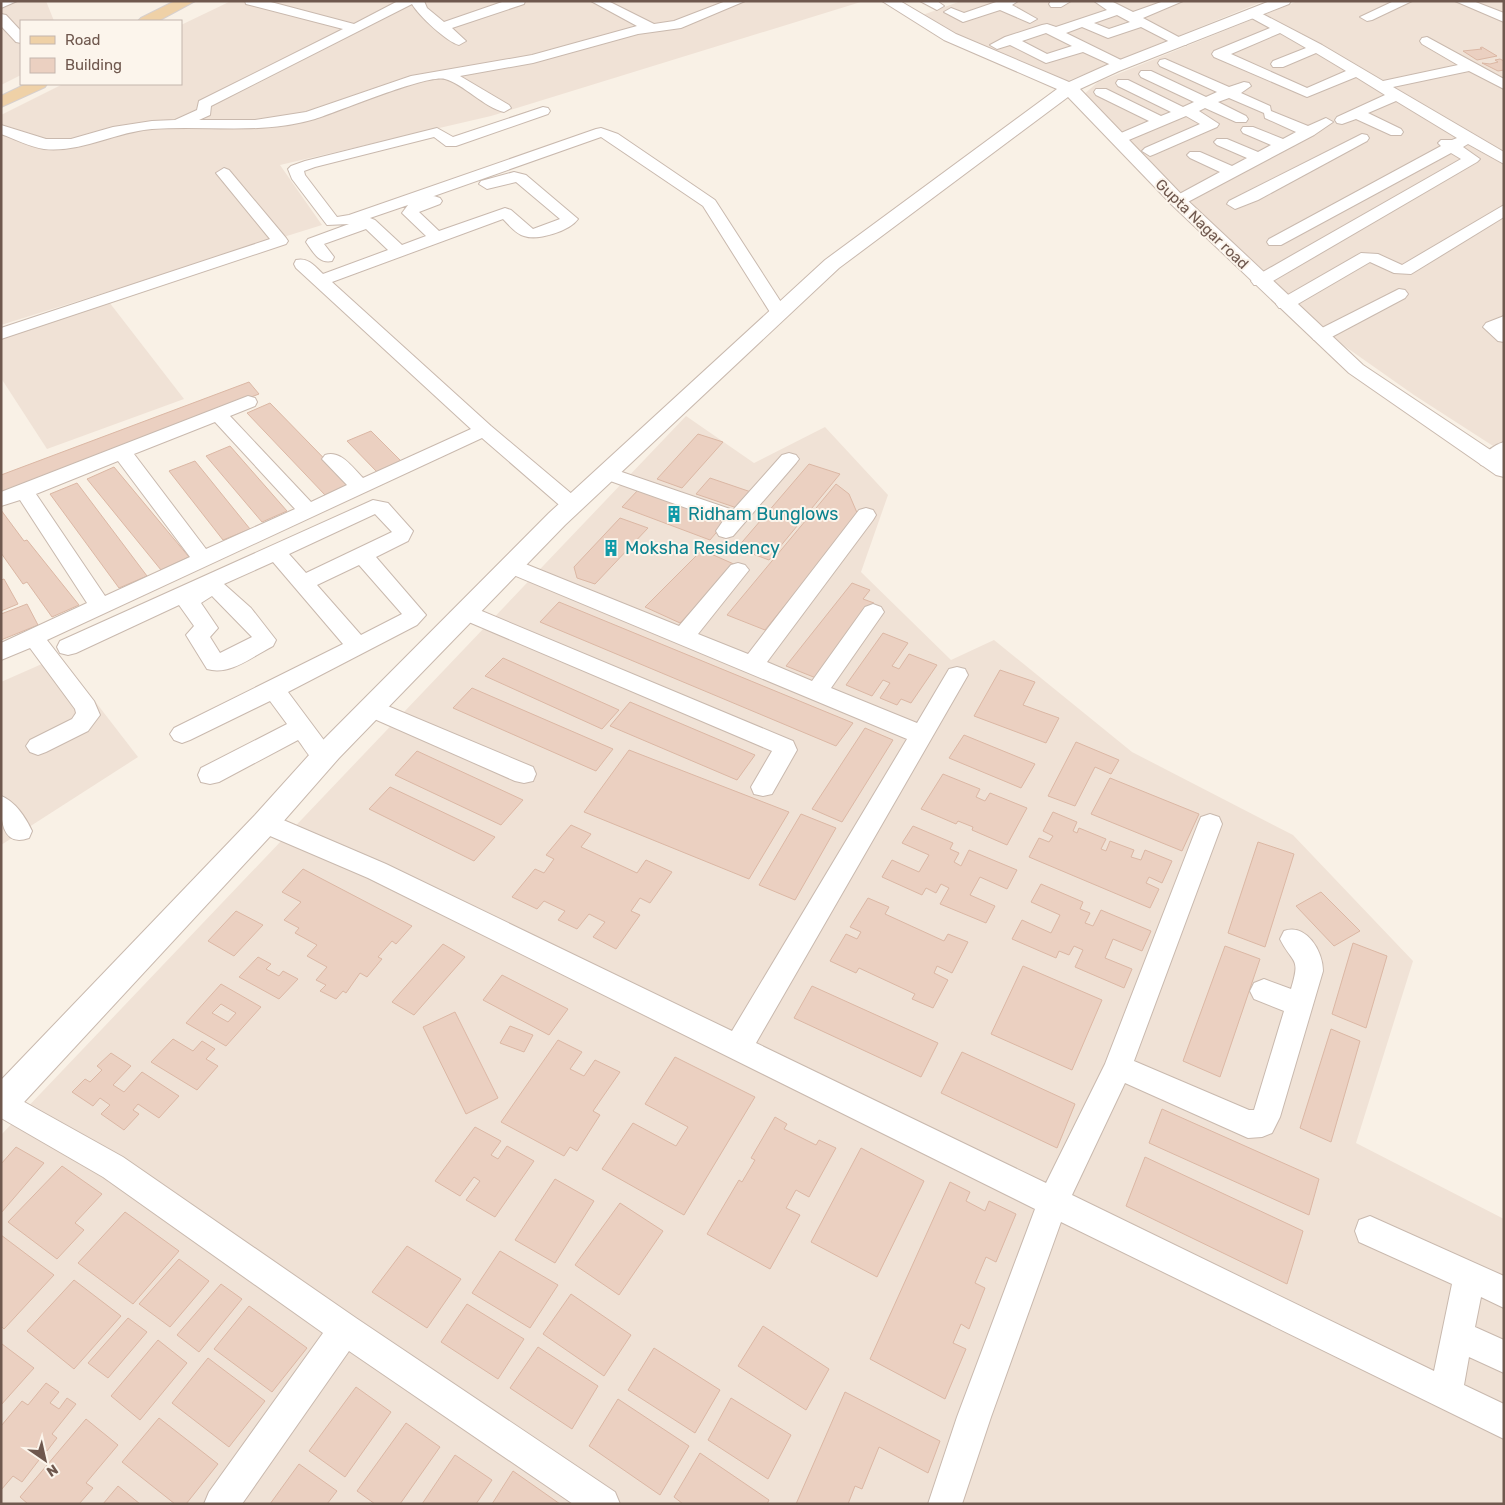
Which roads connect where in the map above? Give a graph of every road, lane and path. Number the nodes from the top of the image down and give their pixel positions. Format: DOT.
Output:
graph roads {
  1 [pos="12,1"];
  2 [pos="251,1"];
  3 [pos="409,1"];
  4 [pos="416,1"];
  5 [pos="519,1"];
  6 [pos="597,1"];
  7 [pos="739,1"];
  8 [pos="889,1"];
  9 [pos="1100,1"];
  10 [pos="1284,1"];
  11 [pos="1406,1"];
  12 [pos="1461,1"];
  13 [pos="1180,2"];
  14 [pos="195,3"];
  15 [pos="1006,3"];
  16 [pos="1,4"];
  17 [pos="1059,5"];
  18 [pos="1118,10"];
  19 [pos="951,12"];
  20 [pos="1253,14"];
  21 [pos="1367,17"];
  22 [pos="1,18"];
  23 [pos="1504,18"];
  24 [pos="1030,19"];
  25 [pos="149,20"];
  26 [pos="168,20"];
  27 [pos="1137,20"];
  28 [pos="1082,22"];
  29 [pos="441,27"];
  30 [pos="355,28"];
  31 [pos="652,28"];
  32 [pos="1280,28"];
  33 [pos="999,29"];
  34 [pos="1051,30"];
  35 [pos="953,31"];
  36 [pos="20,39"];
  37 [pos="459,41"];
  38 [pos="1427,41"];
  39 [pos="1181,42"];
  40 [pos="1084,46"];
  41 [pos="1317,48"];
  42 [pos="1165,63"];
  43 [pos="1278,64"];
  44 [pos="1120,65"];
  45 [pos="1471,66"];
  46 [pos="1357,72"];
  47 [pos="446,74"];
  48 [pos="1146,74"];
  49 [pos="20,82"];
  50 [pos="1123,83"];
  51 [pos="37,85"];
  52 [pos="1504,85"];
  53 [pos="1244,86"];
  54 [pos="1379,86"];
  55 [pos="1069,88"];
  56 [pos="1,92"];
  57 [pos="1101,92"];
  58 [pos="1228,92"];
  59 [pos="1394,96"];
  60 [pos="1,102"];
  61 [pos="1205,102"];
  62 [pos="504,108"];
  63 [pos="543,111"];
  64 [pos="1185,111"];
  65 [pos="1160,121"];
  66 [pos="1326,122"];
  67 [pos="178,125"];
  68 [pos="1,129"];
  69 [pos="1309,132"];
  70 [pos="1396,132"];
  71 [pos="1436,137"];
  72 [pos="1362,138"];
  73 [pos="1468,138"];
  74 [pos="1119,139"];
  75 [pos="1222,142"];
  76 [pos="1451,145"];
  77 [pos="1150,151"];
  78 [pos="1271,152"];
  79 [pos="1195,155"];
  80 [pos="1502,156"];
  81 [pos="1308,168"];
  82 [pos="1233,172"];
  83 [pos="224,173"];
  84 [pos="476,187"];
  85 [pos="1362,194"];
  86 [pos="1178,201"];
  87 [pos="1235,204"];
  88 [pos="1389,207"];
  89 [pos="1504,210"];
  90 [pos="505,213"];
  91 [pos="437,238"];
  92 [pos="399,252"];
  93 [pos="326,257"];
  94 [pos="1296,260"];
  95 [pos="302,264"];
  96 [pos="320,281"];
  97 [pos="1260,281"];
  98 [pos="1398,294"];
  99 [pos="1285,304"];
  100 [pos="779,313"];
  101 [pos="1504,321"];
  102 [pos="1,334"];
  103 [pos="1320,336"];
  104 [pos="1504,337"];
  105 [pos="248,402"];
  106 [pos="218,414"];
  107 [pos="484,430"];
  108 [pos="1504,448"];
  109 [pos="122,452"];
  110 [pos="332,459"];
  111 [pos="789,459"];
  112 [pos="1496,465"];
  113 [pos="606,473"];
  114 [pos="360,488"];
  115 [pos="24,492"];
  116 [pos="1,500"];
  117 [pos="572,505"];
  118 [pos="308,511"];
  119 [pos="866,515"];
  120 [pos="276,552"];
  121 [pos="362,554"];
  122 [pos="203,560"];
  123 [pos="511,566"];
  124 [pos="180,570"];
  125 [pos="738,570"];
  126 [pos="303,583"];
  127 [pos="197,591"];
  128 [pos="101,607"];
  129 [pos="464,612"];
  130 [pos="873,612"];
  131 [pos="414,617"];
  132 [pos="683,637"];
  133 [pos="34,638"];
  134 [pos="436,641"];
  135 [pos="358,646"];
  136 [pos="68,647"];
  137 [pos="1,652"];
  138 [pos="752,665"];
  139 [pos="957,675"];
  140 [pos="274,689"];
  141 [pos="817,692"];
  142 [pos="371,708"];
  143 [pos="302,727"];
  144 [pos="182,734"];
  145 [pos="922,735"];
  146 [pos="38,746"];
  147 [pos="324,757"];
  148 [pos="524,774"];
  149 [pos="210,775"];
  150 [pos="763,787"];
  151 [pos="1,806"];
  152 [pos="265,823"];
  153 [pos="1210,824"];
  154 [pos="20,831"];
  155 [pos="1293,939"];
  156 [pos="1264,991"];
  157 [pos="1300,1006"];
  158 [pos="737,1049"];
  159 [pos="1118,1067"];
  160 [pos="1,1103"];
  161 [pos="1053,1202"];
  162 [pos="1370,1231"];
  163 [pos="1469,1276"];
  164 [pos="1504,1292"];
  165 [pos="345,1330"];
  166 [pos="1458,1335"];
  167 [pos="1504,1357"];
  168 [pos="1446,1393"];
  169 [pos="1504,1422"];
  170 [pos="222,1504"];
  171 [pos="603,1504"];
  172 [pos="945,1504"];
  1 -- 16 [label="street"];
  2 -- 30 [label="street"];
  3 -- 30 [label="street"];
  4 -- 29 [label="street"];
  5 -- 29 [label="street"];
  6 -- 31 [label="street"];
  7 -- 31 [label="street"];
  8 -- 55 [label="street, Gupta Nagar road"];
  9 -- 18 [label="street"];
  10 -- 20 [label="street"];
  11 -- 21 [label="street"];
  12 -- 23 [label="street"];
  13 -- 27 [label="street"];
  14 -- 25 [label="main road"];
  14 -- 26 [label="main road"];
  15 -- 24 [label="street"];
  15 -- 33 [label="street"];
  17 -- 24 [label="street"];
  18 -- 27 [label="street"];
  18 -- 28 [label="street"];
  19 -- 33 [label="street"];
  20 -- 32 [label="street"];
  20 -- 39 [label="street"];
  22 -- 36 [label="street"];
  24 -- 34 [label="street"];
  27 -- 28 [label="street"];
  27 -- 39 [label="street"];
  28 -- 34 [label="street"];
  29 -- 37 [label="street"];
  30 -- 67 [label="street"];
  31 -- 47 [label="street"];
  32 -- 41 [label="street"];
  32 -- 46 [label="street"];
  33 -- 34 [label="street"];
  33 -- 35 [label="street"];
  33 -- 40 [label="street"];
  34 -- 40 [label="street"];
  38 -- 45 [label="street"];
  39 -- 44 [label="street"];
  40 -- 44 [label="street"];
  41 -- 43 [label="street"];
  41 -- 46 [label="street"];
  42 -- 58 [label="street"];
  44 -- 55 [label="street"];
  45 -- 52 [label="street"];
  45 -- 54 [label="street"];
  46 -- 54 [label="street"];
  47 -- 62 [label="street"];
  47 -- 67 [label="street"];
  48 -- 61 [label="street"];
  49 -- 56 [label="main road"];
  50 -- 64 [label="street"];
  51 -- 60 [label="main road"];
  53 -- 58 [label="street"];
  54 -- 59 [label="street"];
  55 -- 74 [label="street, Gupta Nagar road"];
  55 -- 100 [label="street"];
  57 -- 65 [label="street"];
  58 -- 61 [label="street"];
  58 -- 69 [label="street"];
  59 -- 70 [label="street"];
  59 -- 73 [label="street"];
  61 -- 64 [label="street"];
  61 -- 78 [label="street"];
  63 -- 100 [label="street"];
  64 -- 65 [label="street"];
  64 -- 77 [label="street"];
  65 -- 74 [label="street"];
  66 -- 69 [label="street"];
  67 -- 68 [label="street"];
  69 -- 78 [label="street"];
  71 -- 76 [label="street"];
  72 -- 81 [label="street"];
  73 -- 76 [label="street"];
  73 -- 80 [label="street"];
  74 -- 86 [label="street, Gupta Nagar road"];
  75 -- 78 [label="street"];
  76 -- 85 [label="street"];
  76 -- 88 [label="street"];
  78 -- 81 [label="street"];
  78 -- 82 [label="street"];
  79 -- 82 [label="street"];
  81 -- 87 [label="street"];
  82 -- 86 [label="street"];
  83 -- 102 [label="street"];
  84 -- 90 [label="street"];
  84 -- 90 [label="street"];
  84 -- 91 [label="street"];
  85 -- 88 [label="street"];
  85 -- 94 [label="street"];
  86 -- 97 [label="street, Gupta Nagar road"];
  88 -- 94 [label="street"];
  89 -- 99 [label="street"];
  90 -- 91 [label="street"];
  91 -- 92 [label="street"];
  92 -- 93 [label="street"];
  92 -- 96 [label="street"];
  94 -- 97 [label="street"];
  95 -- 96 [label="street"];
  96 -- 107 [label="street"];
  97 -- 99 [label="street, Gupta Nagar road"];
  98 -- 103 [label="street"];
  99 -- 103 [label="street, Gupta Nagar road"];
  100 -- 113 [label="street"];
  101 -- 104 [label="street"];
  103 -- 112 [label="street, Gupta Nagar road"];
  105 -- 106 [label="street"];
  106 -- 109 [label="street"];
  106 -- 118 [label="street"];
  107 -- 114 [label="street"];
  107 -- 117 [label="street"];
  108 -- 112 [label="street"];
  109 -- 115 [label="street"];
  109 -- 122 [label="street"];
  110 -- 114 [label="street"];
  111 -- 113 [label="street"];
  113 -- 117 [label="street"];
  114 -- 118 [label="street"];
  115 -- 116 [label="street"];
  115 -- 128 [label="street"];
  117 -- 123 [label="street"];
  118 -- 122 [label="street"];
  119 -- 138 [label="street"];
  120 -- 121 [label="street"];
  120 -- 126 [label="street"];
  120 -- 127 [label="street"];
  121 -- 126 [label="street"];
  121 -- 131 [label="street"];
  122 -- 124 [label="street"];
  123 -- 129 [label="street"];
  123 -- 132 [label="street"];
  124 -- 127 [label="street"];
  124 -- 128 [label="street"];
  125 -- 132 [label="street"];
  126 -- 135 [label="street"];
  127 -- 136 [label="street"];
  128 -- 133 [label="street"];
  129 -- 134 [label="street"];
  129 -- 150 [label="street"];
  130 -- 141 [label="street"];
  131 -- 134 [label="street"];
  131 -- 135 [label="street"];
  132 -- 138 [label="street"];
  133 -- 137 [label="street"];
  133 -- 146 [label="street"];
  134 -- 142 [label="street"];
  135 -- 140 [label="street"];
  138 -- 141 [label="street"];
  139 -- 145 [label="street"];
  140 -- 143 [label="street"];
  140 -- 144 [label="street"];
  141 -- 145 [label="street"];
  142 -- 147 [label="street"];
  142 -- 148 [label="street"];
  143 -- 147 [label="street"];
  143 -- 149 [label="street"];
  145 -- 158 [label="street"];
  147 -- 152 [label="street"];
  151 -- 154 [label="street"];
  152 -- 158 [label="street"];
  152 -- 160 [label="street"];
  153 -- 159 [label="street"];
  155 -- 157 [label="street"];
  156 -- 157 [label="street"];
  157 -- 159 [label="street"];
  158 -- 161 [label="street"];
  159 -- 161 [label="street"];
  160 -- 165 [label="street"];
  161 -- 168 [label="street"];
  161 -- 172 [label="street"];
  162 -- 163 [label="street"];
  163 -- 164 [label="street"];
  163 -- 166 [label="street"];
  165 -- 170 [label="street"];
  165 -- 171 [label="street"];
  166 -- 167 [label="street"];
  166 -- 168 [label="street"];
  168 -- 169 [label="street"];
}
